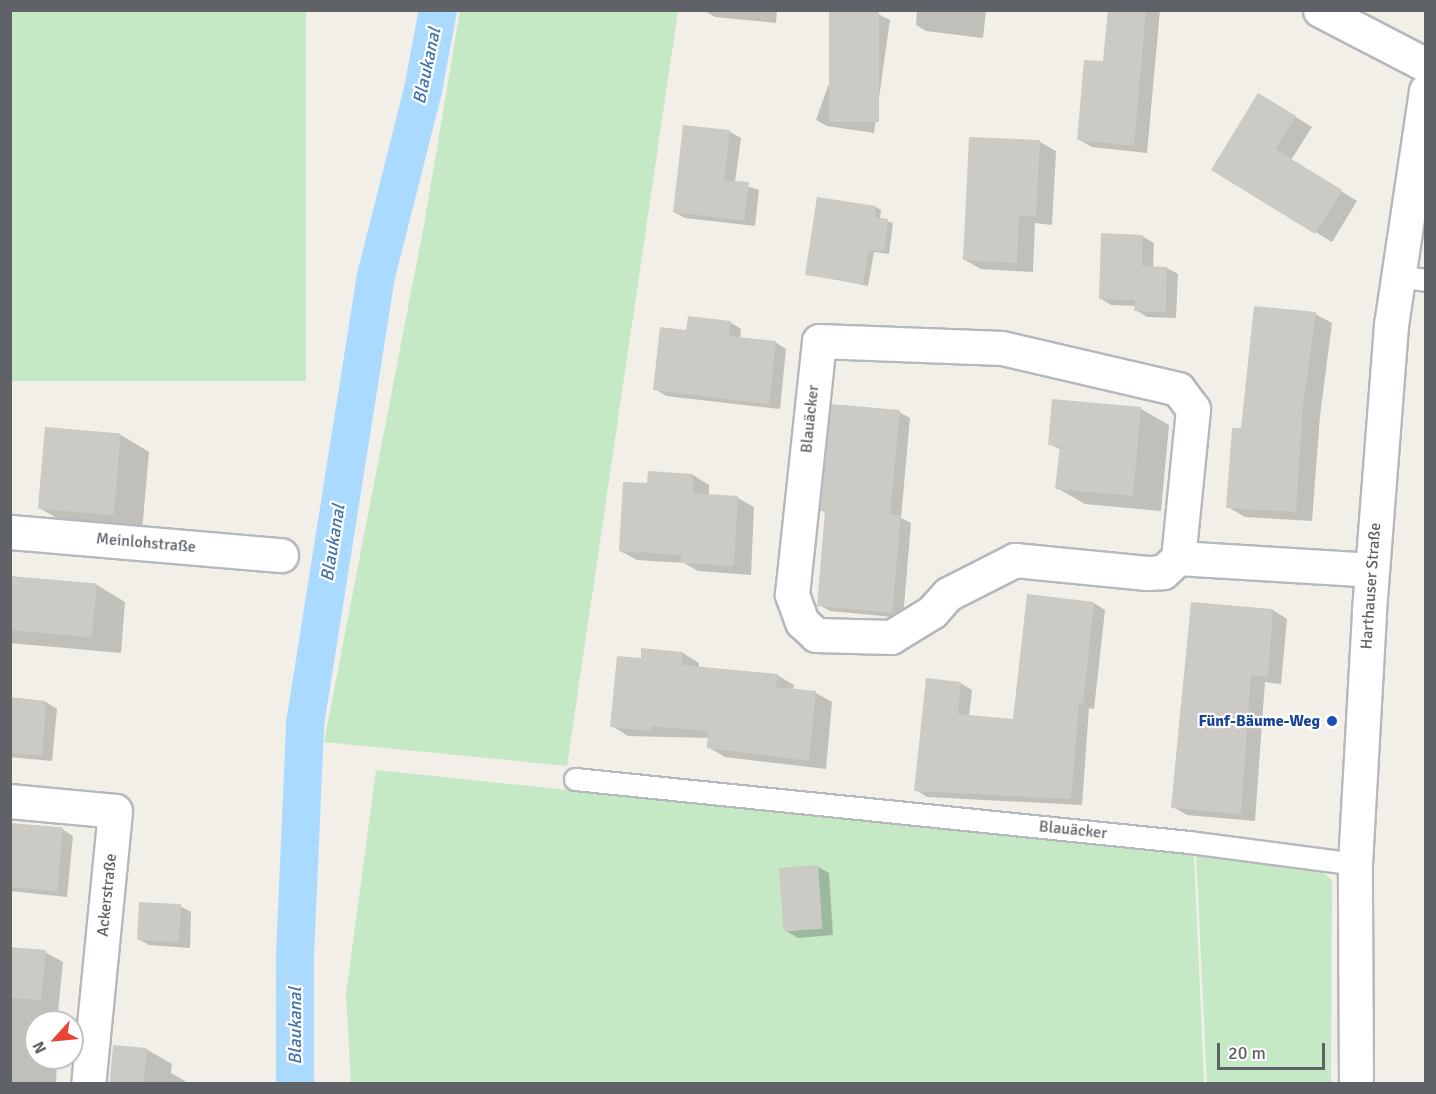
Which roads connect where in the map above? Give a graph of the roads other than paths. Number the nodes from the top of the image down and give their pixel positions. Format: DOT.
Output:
graph roads {
  1 [pos="1320,10"];
  2 [pos="1425,65"];
  3 [pos="1425,91"];
  4 [pos="1412,278"];
  5 [pos="10,532"];
  6 [pos="281,555"];
  7 [pos="1178,558"];
  8 [pos="1372,570"];
  9 [pos="575,779"];
  10 [pos="10,801"];
  11 [pos="1355,864"];
  12 [pos="88,1083"];
  13 [pos="1356,1083"];
  1 -- 2 [label="street"];
  3 -- 4 [label="street, Harthauser Straße"];
  4 -- 8 [label="street, Harthauser Straße"];
  5 -- 6 [label="street, Meinlohstraße"];
  7 -- 7 [label="street, Blauäcker"];
  7 -- 8 [label="street"];
  8 -- 11 [label="street, Harthauser Straße"];
  9 -- 11 [label="lane, Blauäcker"];
  10 -- 12 [label="street, Ackerstraße"];
  11 -- 13 [label="street, Harthauser Straße"];
}
